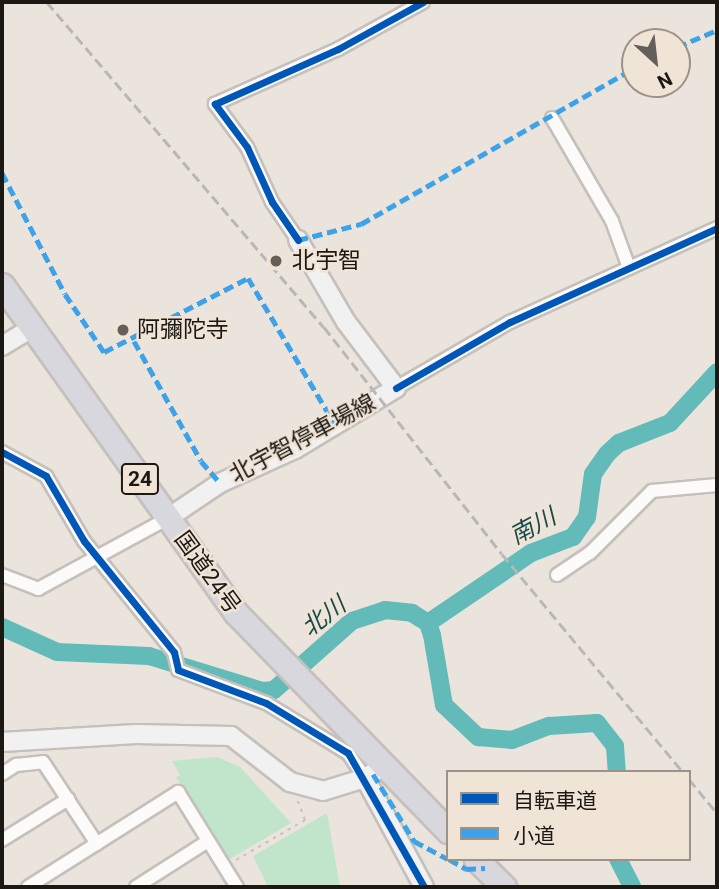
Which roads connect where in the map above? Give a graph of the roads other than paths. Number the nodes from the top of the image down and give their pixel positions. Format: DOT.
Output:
graph roads {
  1 [pos="423,2"];
  2 [pos="552,118"];
  3 [pos="717,228"];
  4 [pos="298,240"];
  5 [pos="629,268"];
  6 [pos="2,285"];
  7 [pos="32,328"];
  8 [pos="2,346"];
  9 [pos="396,388"];
  10 [pos="2,452"];
  11 [pos="717,485"];
  12 [pos="168,518"];
  13 [pos="99,557"];
  14 [pos="2,575"];
  15 [pos="557,575"];
  16 [pos="2,743"];
  17 [pos="385,765"];
  18 [pos="2,774"];
  19 [pos="365,778"];
  20 [pos="68,799"];
  21 [pos="446,829"];
  22 [pos="2,840"];
  23 [pos="208,841"];
  24 [pos="97,844"];
  25 [pos="478,861"];
  26 [pos="28,887"];
  27 [pos="136,887"];
  28 [pos="237,887"];
  29 [pos="424,887"];
  30 [pos="504,887"];
  1 -- 4 [label="street"];
  2 -- 5 [label="street"];
  3 -- 5 [label="street"];
  4 -- 9 [label="street, 北宇智停車場線"];
  5 -- 9 [label="street"];
  6 -- 7 [label="highway, 国道24号 / 24"];
  7 -- 8 [label="street"];
  7 -- 12 [label="highway, 国道24号 / 24"];
  9 -- 12 [label="street, 北宇智停車場線"];
  10 -- 13 [label="street"];
  11 -- 15 [label="street"];
  12 -- 13 [label="street"];
  12 -- 17 [label="highway, 国道24号 / 24"];
  13 -- 14 [label="street"];
  13 -- 19 [label="street"];
  16 -- 19 [label="street"];
  17 -- 19 [label="street"];
  17 -- 21 [label="highway, 国道24号 / 24"];
  18 -- 20 [label="street"];
  19 -- 29 [label="street"];
  20 -- 22 [label="street"];
  20 -- 24 [label="street"];
  23 -- 24 [label="street"];
  23 -- 27 [label="street"];
  23 -- 28 [label="street"];
  24 -- 26 [label="street"];
  25 -- 30 [label="highway"];
}
